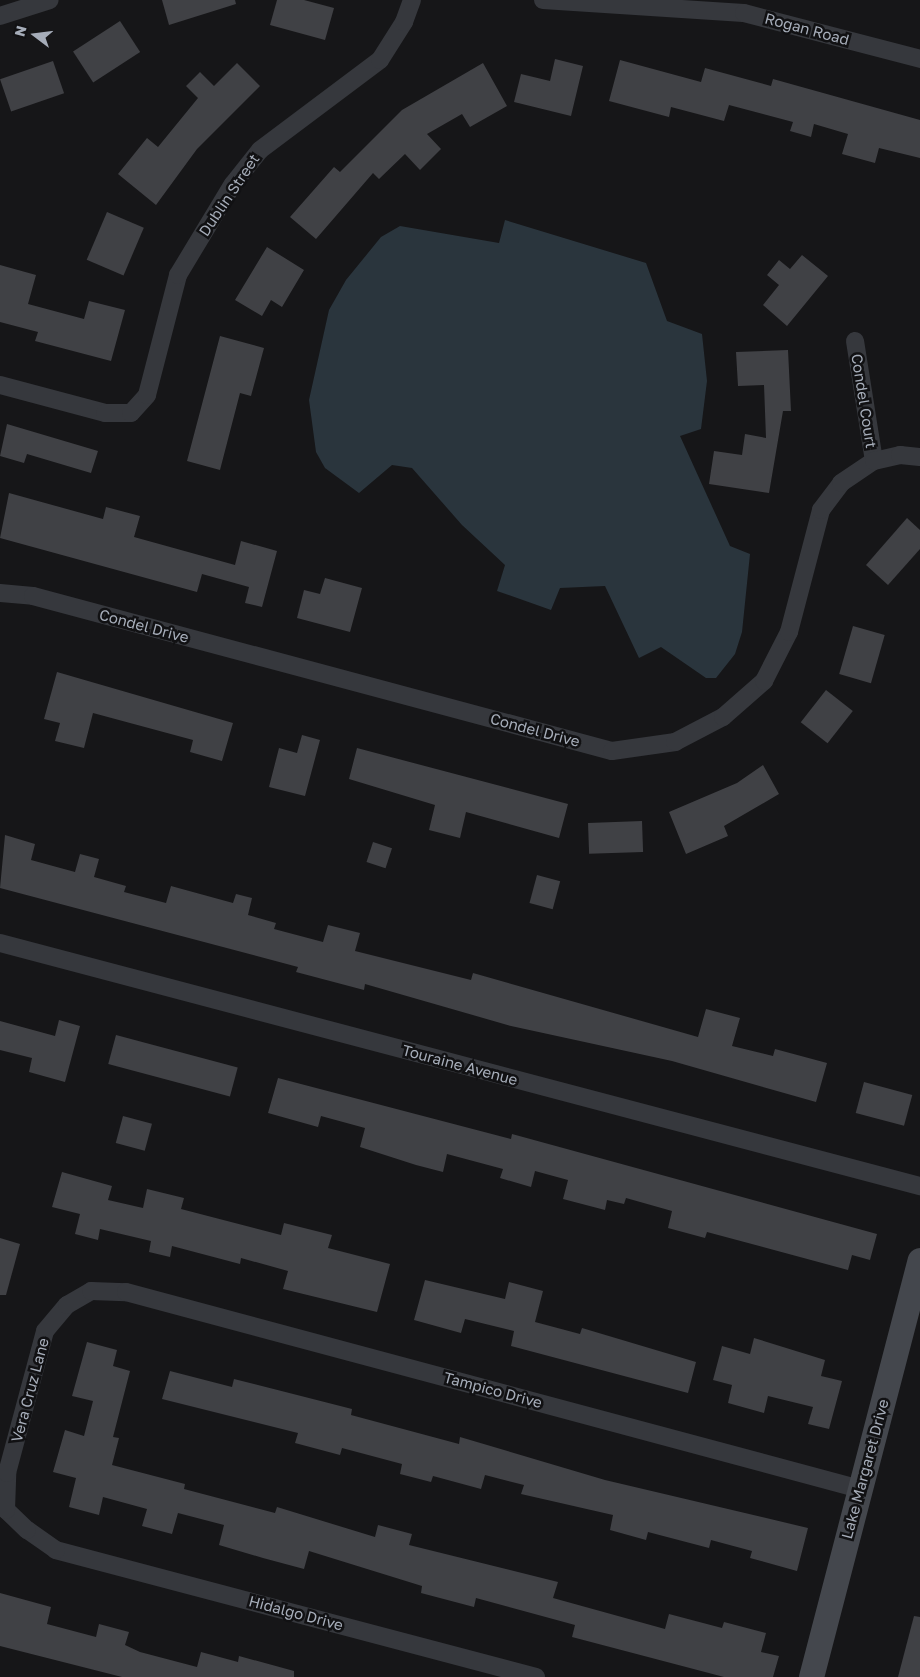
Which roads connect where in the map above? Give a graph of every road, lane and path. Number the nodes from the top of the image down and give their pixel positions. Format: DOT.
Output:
graph roads {
  1 [pos="50,0"];
  2 [pos="412,0"];
  3 [pos="543,0"];
  4 [pos="707,5"];
  5 [pos="0,16"];
  6 [pos="920,59"];
  7 [pos="855,341"];
  8 [pos="0,385"];
  9 [pos="920,457"];
  10 [pos="874,461"];
  11 [pos="0,594"];
  12 [pos="0,944"];
  13 [pos="920,1186"];
  14 [pos="920,1260"];
  15 [pos="126,1292"];
  16 [pos="860,1489"];
  17 [pos="56,1550"];
  18 [pos="536,1677"];
  19 [pos="811,1677"];
  1 -- 5 [label="street"];
  2 -- 8 [label="street, Dublin Street"];
  3 -- 4 [label="street, Rogan Road"];
  4 -- 6 [label="street, Rogan Road"];
  7 -- 10 [label="street, Condel Court"];
  9 -- 10 [label="street, Condel Drive"];
  10 -- 11 [label="street, Condel Drive"];
  12 -- 13 [label="street, Touraine Avenue"];
  14 -- 16 [label="street, Lake Margaret Drive"];
  15 -- 16 [label="street, Tampico Drive"];
  15 -- 17 [label="street, Vera Cruz Lane"];
  16 -- 19 [label="street, Lake Margaret Drive"];
  17 -- 18 [label="street, Hidalgo Drive"];
}
